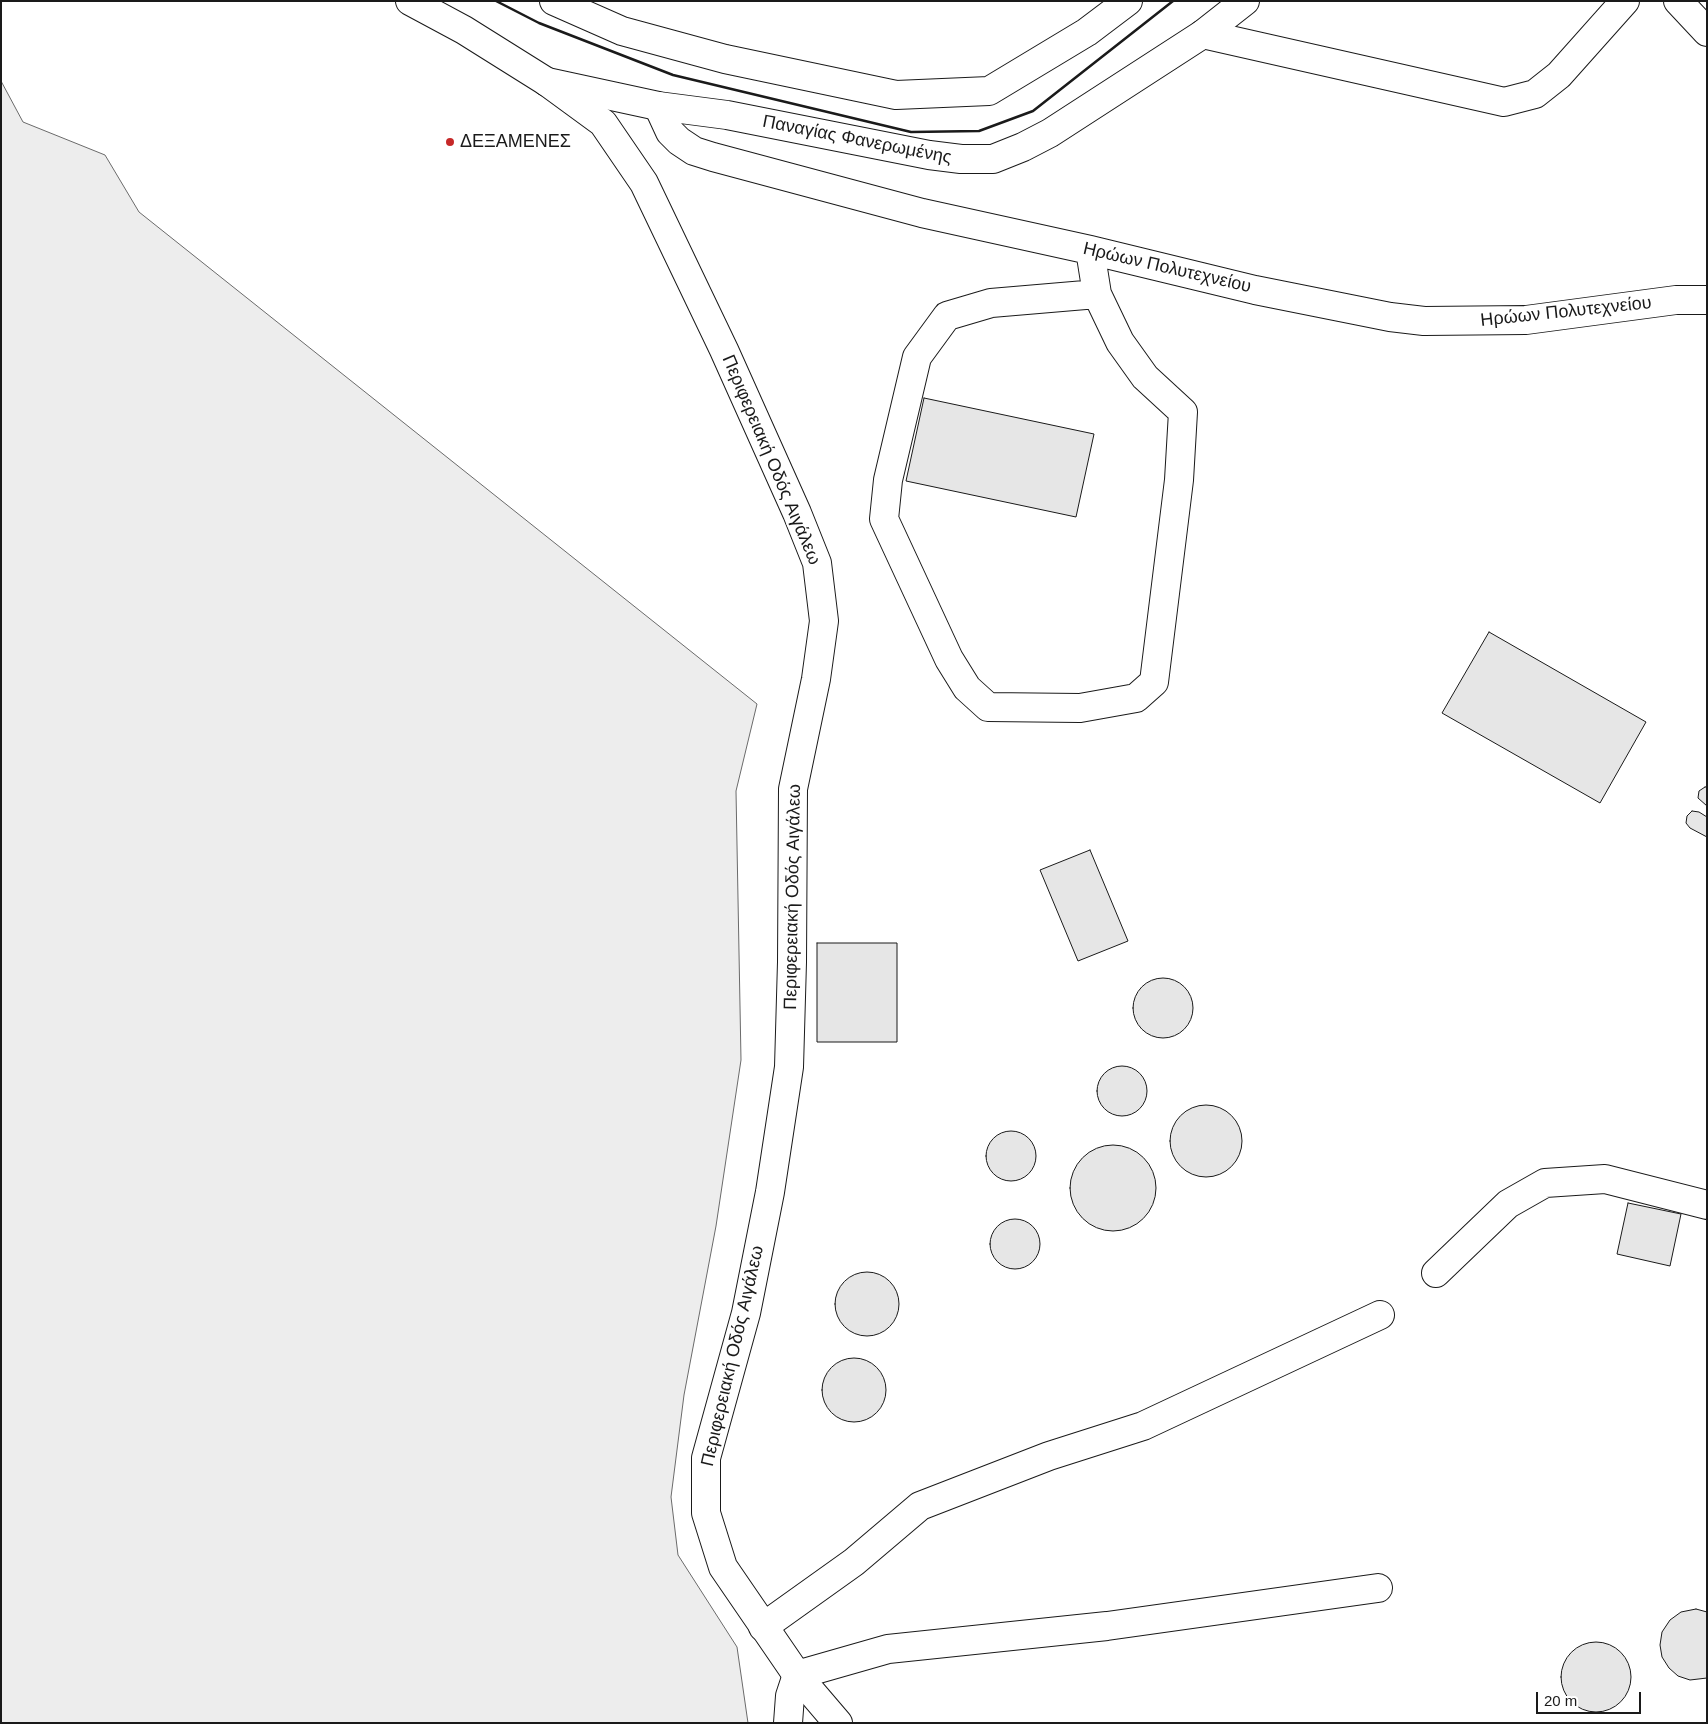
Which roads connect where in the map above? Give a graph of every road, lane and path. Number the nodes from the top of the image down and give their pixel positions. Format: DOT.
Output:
graph roads {
  1 [pos="410,1"];
  2 [pos="554,1"];
  3 [pos="1128,1"];
  4 [pos="1245,1"];
  5 [pos="1625,1"];
  6 [pos="1678,1"];
  7 [pos="1707,32"];
  8 [pos="1203,34"];
  9 [pos="547,82"];
  10 [pos="658,106"];
  11 [pos="1090,250"];
  12 [pos="1096,294"];
  13 [pos="1707,300"];
  14 [pos="1707,1205"];
  15 [pos="1436,1273"];
  16 [pos="1380,1315"];
  17 [pos="1378,1588"];
  18 [pos="763,1627"];
  19 [pos="798,1675"];
  20 [pos="788,1723"];
  21 [pos="838,1723"];
  1 -- 9 [label="main road, Περιφερειακή Οδός Αιγάλεω"];
  2 -- 3 [label="main road"];
  4 -- 8 [label="main road, Παναγίας Φανερωμένης"];
  5 -- 8 [label="main road"];
  6 -- 7 [label="main road"];
  8 -- 10 [label="main road, Παναγίας Φανερωμένης"];
  9 -- 10 [label="main road, Παναγίας Φανερωμένης"];
  9 -- 18 [label="main road, Περιφερειακή Οδός Αιγάλεω"];
  10 -- 11 [label="main road, Ηρώων Πολυτεχνείου"];
  11 -- 12 [label="main road"];
  11 -- 13 [label="main road, Ηρώων Πολυτεχνείου"];
  12 -- 12 [label="main road"];
  14 -- 15 [label="main road"];
  16 -- 18 [label="main road"];
  17 -- 19 [label="main road"];
  18 -- 19 [label="main road, Περιφερειακή Οδός Αιγάλεω"];
  19 -- 20 [label="main road"];
  19 -- 21 [label="main road, Περιφερειακή Οδός Αιγάλεω"];
}
